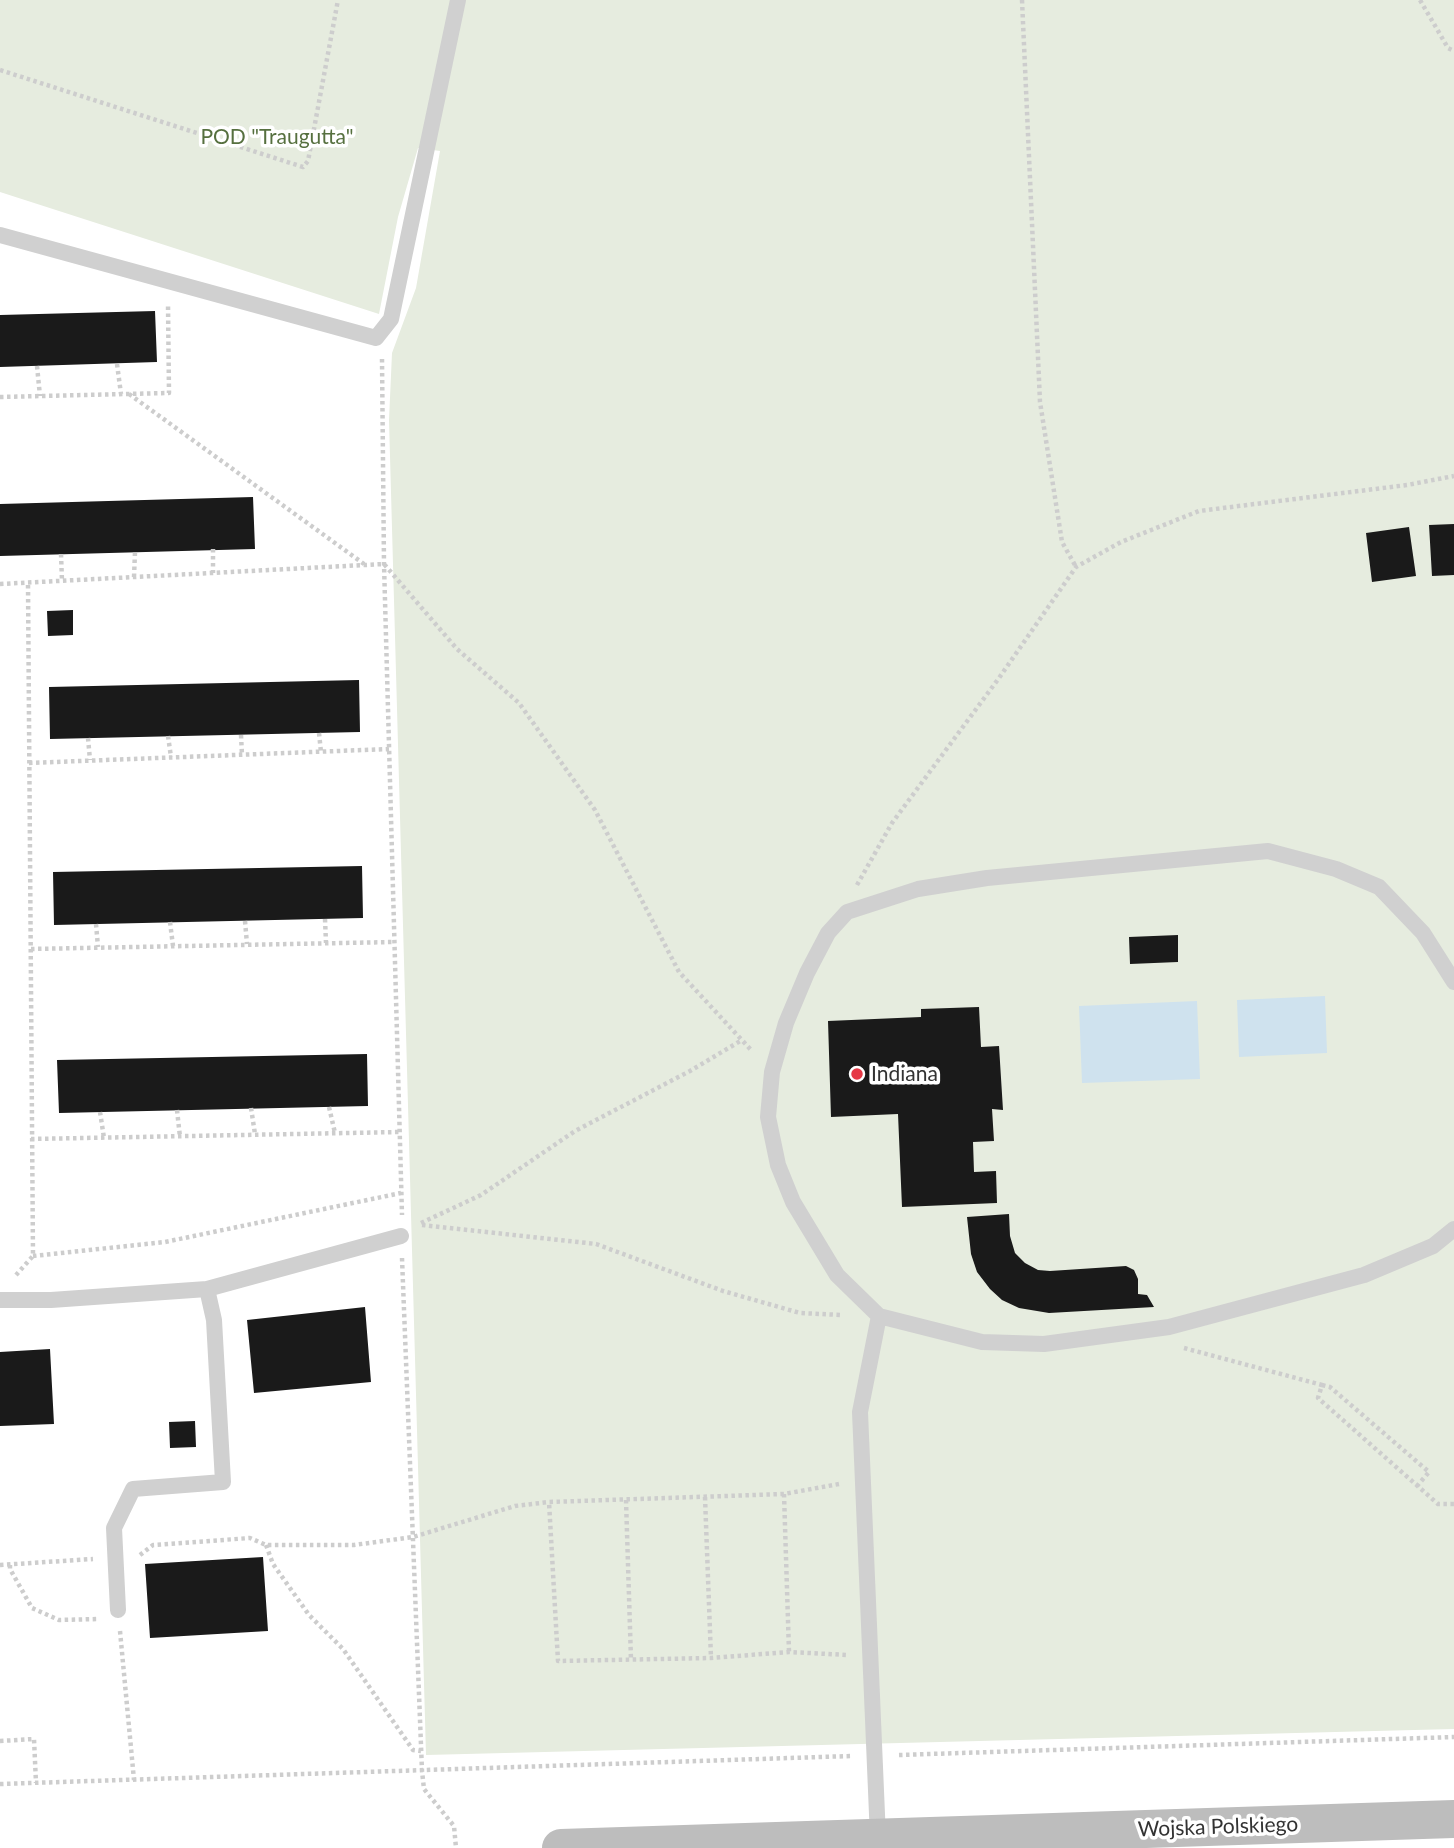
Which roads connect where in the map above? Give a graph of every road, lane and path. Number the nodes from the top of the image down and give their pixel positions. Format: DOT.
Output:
graph roads {
  1 [pos="338,0"];
  2 [pos="458,0"];
  3 [pos="1022,0"];
  4 [pos="1420,0"];
  5 [pos="1454,51"];
  6 [pos="0,70"];
  7 [pos="0,235"];
  8 [pos="168,279"];
  9 [pos="376,338"];
  10 [pos="117,364"];
  11 [pos="37,366"];
  12 [pos="121,394"];
  13 [pos="129,394"];
  14 [pos="40,396"];
  15 [pos="0,397"];
  16 [pos="1454,476"];
  17 [pos="213,550"];
  18 [pos="135,552"];
  19 [pos="61,555"];
  20 [pos="384,564"];
  21 [pos="365,565"];
  22 [pos="1076,567"];
  23 [pos="213,573"];
  24 [pos="134,578"];
  25 [pos="61,581"];
  26 [pos="28,583"];
  27 [pos="0,584"];
  28 [pos="319,733"];
  29 [pos="241,735"];
  30 [pos="168,736"];
  31 [pos="89,738"];
  32 [pos="390,749"];
  33 [pos="321,752"];
  34 [pos="242,755"];
  35 [pos="171,757"];
  36 [pos="90,760"];
  37 [pos="29,763"];
  38 [pos="847,912"];
  39 [pos="324,919"];
  40 [pos="245,920"];
  41 [pos="170,922"];
  42 [pos="96,924"];
  43 [pos="394,942"];
  44 [pos="326,943"];
  45 [pos="247,944"];
  46 [pos="173,946"];
  47 [pos="98,947"];
  48 [pos="30,948"];
  49 [pos="1454,982"];
  50 [pos="742,1040"];
  51 [pos="772,1072"];
  52 [pos="329,1107"];
  53 [pos="251,1108"];
  54 [pos="177,1110"];
  55 [pos="100,1112"];
  56 [pos="400,1132"];
  57 [pos="335,1133"];
  58 [pos="255,1134"];
  59 [pos="180,1137"];
  60 [pos="104,1138"];
  61 [pos="31,1139"];
  62 [pos="401,1193"];
  63 [pos="1454,1229"];
  64 [pos="401,1236"];
  65 [pos="33,1256"];
  66 [pos="207,1289"];
  67 [pos="4,1292"];
  68 [pos="879,1316"];
  69 [pos="1169,1328"];
  70 [pos="1322,1385"];
  71 [pos="863,1480"];
  72 [pos="1417,1486"];
  73 [pos="784,1494"];
  74 [pos="705,1497"];
  75 [pos="626,1499"];
  76 [pos="549,1502"];
  77 [pos="1454,1504"];
  78 [pos="413,1537"];
  79 [pos="266,1545"];
  80 [pos="116,1558"];
  81 [pos="10,1564"];
  82 [pos="0,1565"];
  83 [pos="119,1614"];
  84 [pos="789,1652"];
  85 [pos="870,1656"];
  86 [pos="711,1658"];
  87 [pos="631,1660"];
  88 [pos="1454,1737"];
  89 [pos="0,1741"];
  90 [pos="421,1751"];
  91 [pos="873,1756"];
  92 [pos="422,1771"];
  93 [pos="134,1780"];
  94 [pos="36,1783"];
  95 [pos="0,1784"];
  96 [pos="1454,1819"];
  97 [pos="878,1838"];
  98 [pos="456,1848"];
  99 [pos="561,1848"];
  1 -- 6 [label="path"];
  2 -- 9 [label="lane"];
  3 -- 22 [label="path"];
  4 -- 5 [label="path"];
  7 -- 8 [label="lane"];
  8 -- 9 [label="lane"];
  8 -- 13 [label="path"];
  9 -- 20 [label="path"];
  10 -- 12 [label="path"];
  11 -- 14 [label="path"];
  12 -- 13 [label="path"];
  12 -- 14 [label="path"];
  13 -- 21 [label="path"];
  14 -- 15 [label="path"];
  16 -- 22 [label="path"];
  17 -- 23 [label="path"];
  18 -- 24 [label="path"];
  19 -- 25 [label="path"];
  20 -- 21 [label="path"];
  20 -- 32 [label="path"];
  20 -- 50 [label="path"];
  21 -- 23 [label="path"];
  22 -- 38 [label="path"];
  23 -- 24 [label="path"];
  24 -- 25 [label="path"];
  25 -- 26 [label="path"];
  26 -- 27 [label="path"];
  26 -- 37 [label="path"];
  28 -- 33 [label="path"];
  29 -- 34 [label="path"];
  30 -- 35 [label="path"];
  31 -- 36 [label="path"];
  32 -- 33 [label="path"];
  32 -- 43 [label="path"];
  33 -- 34 [label="path"];
  34 -- 35 [label="path"];
  35 -- 36 [label="path"];
  36 -- 37 [label="path"];
  37 -- 48 [label="path"];
  38 -- 49 [label="lane"];
  38 -- 51 [label="lane"];
  39 -- 44 [label="path"];
  40 -- 45 [label="path"];
  41 -- 46 [label="path"];
  42 -- 47 [label="path"];
  43 -- 44 [label="path"];
  43 -- 56 [label="path"];
  44 -- 45 [label="path"];
  45 -- 46 [label="path"];
  46 -- 47 [label="path"];
  47 -- 48 [label="path"];
  48 -- 61 [label="path"];
  50 -- 51 [label="path"];
  50 -- 68 [label="path"];
  51 -- 68 [label="lane"];
  52 -- 57 [label="path"];
  53 -- 58 [label="path"];
  54 -- 59 [label="path"];
  55 -- 60 [label="path"];
  56 -- 57 [label="path"];
  56 -- 62 [label="path"];
  57 -- 58 [label="path"];
  58 -- 59 [label="path"];
  59 -- 60 [label="path"];
  60 -- 61 [label="path"];
  61 -- 65 [label="path"];
  62 -- 64 [label="path"];
  62 -- 65 [label="path"];
  63 -- 69 [label="lane"];
  64 -- 66 [label="lane"];
  64 -- 78 [label="path"];
  65 -- 67 [label="path"];
  66 -- 67 [label="lane"];
  66 -- 80 [label="lane"];
  68 -- 69 [label="lane"];
  68 -- 71 [label="lane"];
  69 -- 70 [label="path"];
  70 -- 72 [label="path"];
  70 -- 72 [label="path"];
  71 -- 73 [label="path"];
  71 -- 85 [label="lane"];
  72 -- 77 [label="path"];
  73 -- 74 [label="path"];
  73 -- 84 [label="path"];
  74 -- 75 [label="path"];
  74 -- 86 [label="path"];
  75 -- 76 [label="path"];
  75 -- 87 [label="path"];
  76 -- 78 [label="path"];
  76 -- 87 [label="path"];
  78 -- 79 [label="path"];
  78 -- 90 [label="path"];
  79 -- 80 [label="path"];
  79 -- 90 [label="path"];
  80 -- 81 [label="path"];
  80 -- 83 [label="lane"];
  81 -- 82 [label="path"];
  81 -- 83 [label="path"];
  83 -- 93 [label="path"];
  84 -- 85 [label="path"];
  84 -- 86 [label="path"];
  85 -- 91 [label="lane"];
  86 -- 87 [label="path"];
  88 -- 91 [label="path"];
  89 -- 94 [label="path"];
  90 -- 92 [label="path"];
  91 -- 92 [label="path"];
  91 -- 97 [label="lane"];
  92 -- 93 [label="path"];
  92 -- 98 [label="path"];
  93 -- 94 [label="path"];
  94 -- 95 [label="path"];
  96 -- 97 [label="main road, Wojska Polskiego"];
  97 -- 99 [label="main road, Wojska Polskiego"];
}
